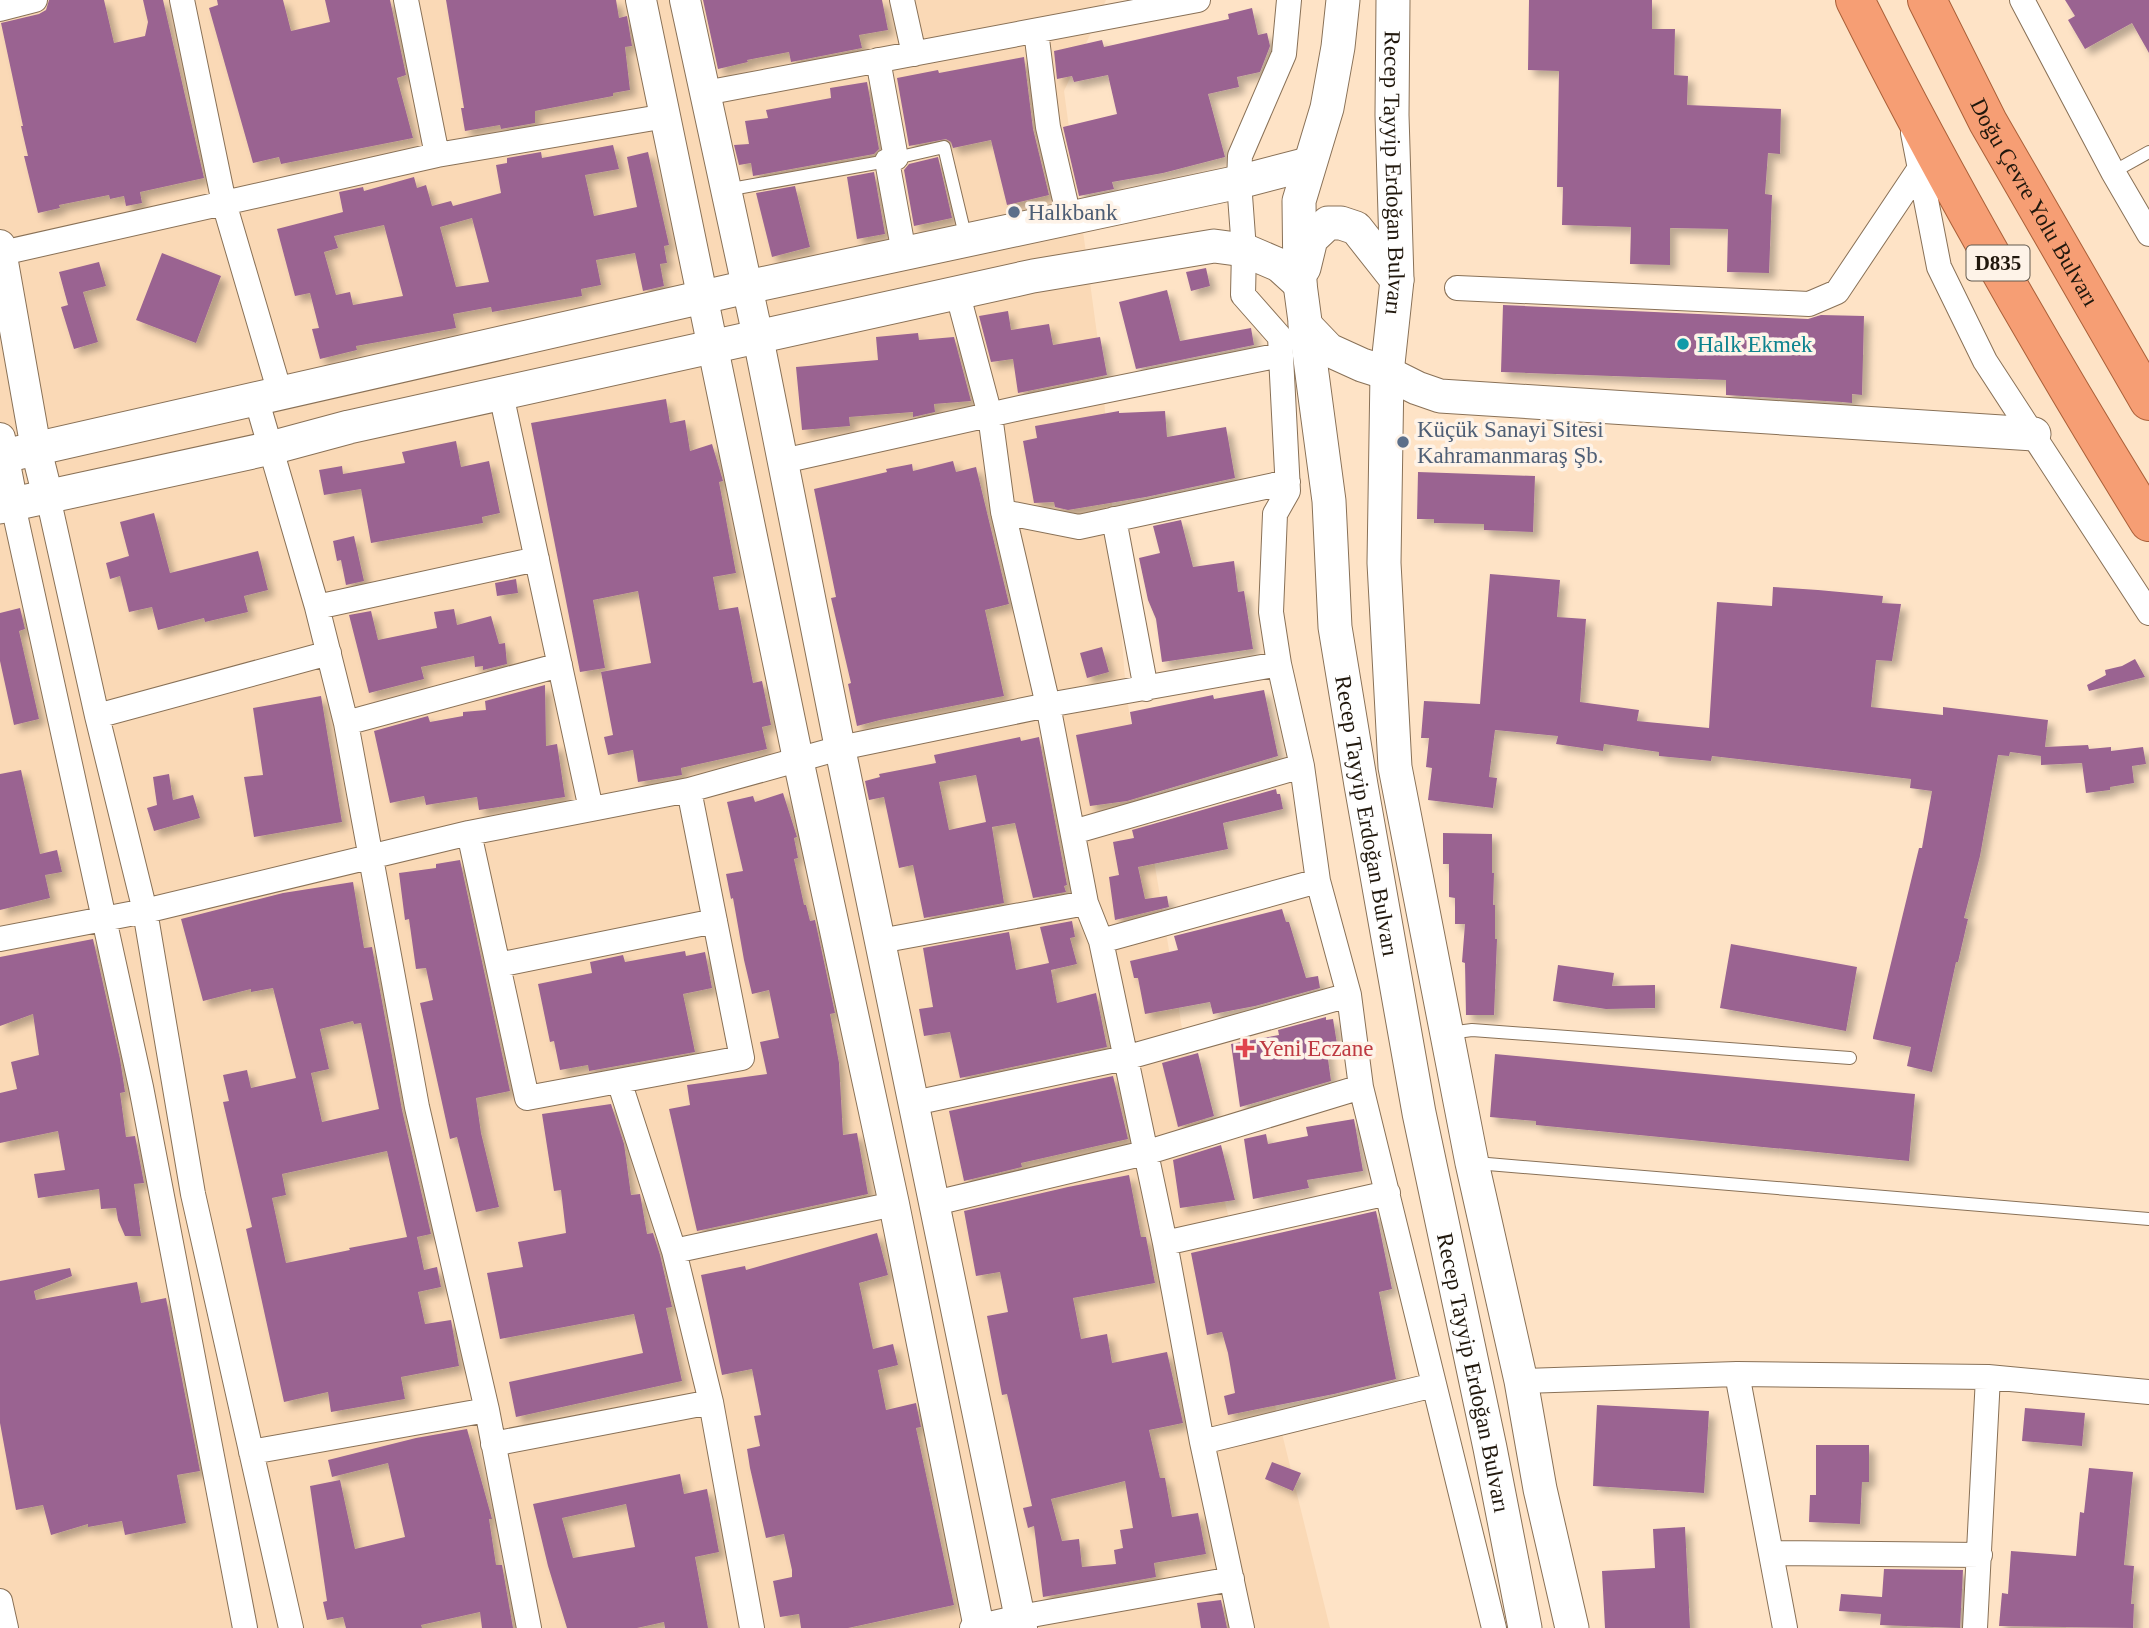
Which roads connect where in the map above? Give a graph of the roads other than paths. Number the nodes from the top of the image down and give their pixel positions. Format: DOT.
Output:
graph roads {
  1 [pos="36,0"];
  2 [pos="182,0"];
  3 [pos="407,0"];
  4 [pos="642,0"];
  5 [pos="685,0"];
  6 [pos="902,0"];
  7 [pos="1198,0"];
  8 [pos="1289,0"];
  9 [pos="1343,0"];
  10 [pos="1393,0"];
  11 [pos="1855,0"];
  12 [pos="1927,0"];
  13 [pos="2022,0"];
  14 [pos="1119,7"];
  15 [pos="0,9"];
  16 [pos="1037,31"];
  17 [pos="914,54"];
  18 [pos="878,60"];
  19 [pos="705,93"];
  20 [pos="1908,105"];
  21 [pos="666,116"];
  22 [pos="2149,152"];
  23 [pos="437,155"];
  24 [pos="892,159"];
  25 [pos="1308,164"];
  26 [pos="1920,168"];
  27 [pos="2113,172"];
  28 [pos="1239,183"];
  29 [pos="726,190"];
  30 [pos="224,203"];
  31 [pos="1069,217"];
  32 [pos="2149,234"];
  33 [pos="966,240"];
  34 [pos="1,249"];
  35 [pos="1244,250"];
  36 [pos="904,253"];
  37 [pos="1397,280"];
  38 [pos="1300,284"];
  39 [pos="747,287"];
  40 [pos="1457,288"];
  41 [pos="958,295"];
  42 [pos="703,298"];
  43 [pos="1305,325"];
  44 [pos="758,337"];
  45 [pos="714,347"];
  46 [pos="1281,355"];
  47 [pos="1387,373"];
  48 [pos="501,394"];
  49 [pos="268,396"];
  50 [pos="2149,401"];
  51 [pos="989,415"];
  52 [pos="2034,434"];
  53 [pos="271,448"];
  54 [pos="36,449"];
  55 [pos="1,450"];
  56 [pos="783,461"];
  57 [pos="1288,482"];
  58 [pos="48,496"];
  59 [pos="6,506"];
  60 [pos="1003,512"];
  61 [pos="1114,519"];
  62 [pos="2149,522"];
  63 [pos="537,559"];
  64 [pos="317,607"];
  65 [pos="2149,613"];
  66 [pos="329,653"];
  67 [pos="1279,664"];
  68 [pos="560,665"];
  69 [pos="1146,689"];
  70 [pos="1048,705"];
  71 [pos="97,716"];
  72 [pos="346,723"];
  73 [pos="840,748"];
  74 [pos="798,759"];
  75 [pos="1303,766"];
  76 [pos="689,790"];
  77 [pos="591,809"];
  78 [pos="1073,832"];
  79 [pos="469,833"];
  80 [pos="372,857"];
  81 [pos="1318,881"];
  82 [pos="1086,903"];
  83 [pos="145,911"];
  84 [pos="103,919"];
  85 [pos="715,921"];
  86 [pos="0,939"];
  87 [pos="880,941"];
  88 [pos="1101,941"];
  89 [pos="498,965"];
  90 [pos="1349,995"];
  91 [pos="1446,1034"];
  92 [pos="1125,1058"];
  93 [pos="1850,1058"];
  94 [pos="619,1081"];
  95 [pos="1361,1087"];
  96 [pos="914,1104"];
  97 [pos="1145,1153"];
  98 [pos="1472,1163"];
  99 [pos="1388,1193"];
  100 [pos="935,1203"];
  101 [pos="894,1204"];
  102 [pos="2149,1219"];
  103 [pos="1165,1243"];
  104 [pos="674,1251"];
  105 [pos="1737,1374"];
  106 [pos="1988,1377"];
  107 [pos="1521,1381"];
  108 [pos="1434,1385"];
  109 [pos="2149,1392"];
  110 [pos="711,1402"];
  111 [pos="487,1410"];
  112 [pos="1202,1442"];
  113 [pos="493,1444"];
  114 [pos="251,1452"];
  115 [pos="1771,1553"];
  116 [pos="1980,1555"];
  117 [pos="1232,1579"];
  118 [pos="0,1601"];
  119 [pos="1021,1623"];
  120 [pos="6,1628"];
  121 [pos="245,1628"];
  122 [pos="291,1628"];
  123 [pos="528,1628"];
  124 [pos="752,1628"];
  125 [pos="976,1628"];
  126 [pos="1242,1628"];
  127 [pos="1494,1628"];
  128 [pos="1525,1628"];
  129 [pos="1572,1628"];
  130 [pos="1785,1628"];
  131 [pos="1975,1628"];
  1 -- 15 [label="street"];
  2 -- 30 [label="street"];
  3 -- 23 [label="street"];
  4 -- 21 [label="street"];
  5 -- 19 [label="street"];
  6 -- 17 [label="street"];
  7 -- 14 [label="street"];
  8 -- 28 [label="street"];
  9 -- 25 [label="main road, Recep Tayyip Erdoğan Bulvarı"];
  10 -- 37 [label="main road, Recep Tayyip Erdoğan Bulvarı"];
  11 -- 20 [label="highway, D835"];
  12 -- 50 [label="highway, Doğu Çevre Yolu Bulvarı / D835"];
  13 -- 27 [label="street"];
  14 -- 16 [label="street"];
  16 -- 17 [label="street"];
  16 -- 31 [label="street"];
  17 -- 18 [label="street"];
  18 -- 19 [label="street"];
  18 -- 24 [label="street"];
  19 -- 29 [label="street"];
  20 -- 26 [label="street"];
  20 -- 62 [label="highway, D835"];
  21 -- 23 [label="street"];
  21 -- 42 [label="street"];
  22 -- 27 [label="lane"];
  23 -- 30 [label="street"];
  24 -- 29 [label="lane"];
  24 -- 33 [label="lane"];
  24 -- 36 [label="street"];
  25 -- 28 [label="main road"];
  25 -- 38 [label="main road, Recep Tayyip Erdoğan Bulvarı"];
  26 -- 40 [label="street"];
  26 -- 52 [label="street"];
  27 -- 32 [label="street"];
  28 -- 31 [label="main road"];
  28 -- 35 [label="street"];
  29 -- 39 [label="street"];
  30 -- 34 [label="street"];
  30 -- 49 [label="street"];
  31 -- 33 [label="main road"];
  33 -- 36 [label="main road"];
  34 -- 54 [label="street"];
  35 -- 38 [label="main road"];
  35 -- 41 [label="main road"];
  35 -- 46 [label="street"];
  36 -- 39 [label="main road"];
  37 -- 38 [label="main road"];
  37 -- 47 [label="main road, Recep Tayyip Erdoğan Bulvarı"];
  38 -- 43 [label="main road, Recep Tayyip Erdoğan Bulvarı"];
  39 -- 42 [label="main road"];
  39 -- 44 [label="street"];
  41 -- 44 [label="main road"];
  41 -- 51 [label="street"];
  42 -- 45 [label="street"];
  42 -- 49 [label="main road"];
  43 -- 47 [label="main road"];
  43 -- 128 [label="main road, Recep Tayyip Erdoğan Bulvarı"];
  44 -- 45 [label="main road"];
  44 -- 56 [label="street"];
  45 -- 48 [label="main road"];
  45 -- 74 [label="street"];
  46 -- 51 [label="street"];
  46 -- 57 [label="street"];
  47 -- 52 [label="main road"];
  47 -- 91 [label="main road, Recep Tayyip Erdoğan Bulvarı"];
  48 -- 53 [label="main road"];
  48 -- 63 [label="street"];
  49 -- 53 [label="street"];
  49 -- 54 [label="main road"];
  51 -- 56 [label="street"];
  51 -- 60 [label="street"];
  52 -- 65 [label="street"];
  53 -- 58 [label="main road"];
  53 -- 64 [label="street"];
  54 -- 55 [label="main road"];
  54 -- 58 [label="street"];
  55 -- 59 [label="street"];
  56 -- 73 [label="street"];
  57 -- 61 [label="street"];
  57 -- 67 [label="street"];
  58 -- 59 [label="main road"];
  58 -- 71 [label="street"];
  59 -- 84 [label="street"];
  60 -- 61 [label="street"];
  60 -- 70 [label="street"];
  61 -- 69 [label="street"];
  63 -- 64 [label="street"];
  63 -- 68 [label="street"];
  64 -- 66 [label="street"];
  66 -- 71 [label="street"];
  66 -- 72 [label="street"];
  67 -- 69 [label="street"];
  67 -- 75 [label="street"];
  68 -- 72 [label="street"];
  68 -- 77 [label="street"];
  69 -- 70 [label="street"];
  70 -- 73 [label="street"];
  70 -- 78 [label="street"];
  71 -- 83 [label="street"];
  72 -- 80 [label="street"];
  73 -- 74 [label="street"];
  73 -- 87 [label="street"];
  74 -- 76 [label="street"];
  74 -- 101 [label="street"];
  75 -- 78 [label="street"];
  75 -- 81 [label="street"];
  76 -- 77 [label="street"];
  76 -- 85 [label="street"];
  77 -- 79 [label="street"];
  78 -- 82 [label="street"];
  79 -- 80 [label="street"];
  79 -- 89 [label="street"];
  80 -- 83 [label="street"];
  80 -- 111 [label="street"];
  81 -- 88 [label="street"];
  81 -- 90 [label="street"];
  82 -- 87 [label="street"];
  82 -- 88 [label="street"];
  83 -- 84 [label="street"];
  83 -- 114 [label="street"];
  84 -- 86 [label="street"];
  84 -- 121 [label="street"];
  85 -- 89 [label="street"];
  85 -- 94 [label="street"];
  87 -- 96 [label="street"];
  88 -- 92 [label="street"];
  89 -- 94 [label="street"];
  90 -- 92 [label="street"];
  90 -- 95 [label="street"];
  91 -- 93 [label="lane"];
  91 -- 98 [label="main road, Recep Tayyip Erdoğan Bulvarı"];
  92 -- 96 [label="street"];
  92 -- 97 [label="street"];
  94 -- 104 [label="street"];
  95 -- 97 [label="street"];
  95 -- 99 [label="street"];
  96 -- 100 [label="street"];
  97 -- 100 [label="street"];
  97 -- 103 [label="street"];
  98 -- 102 [label="lane"];
  98 -- 107 [label="main road, Recep Tayyip Erdoğan Bulvarı"];
  99 -- 103 [label="street"];
  99 -- 108 [label="street"];
  100 -- 119 [label="street"];
  101 -- 104 [label="street"];
  101 -- 125 [label="street"];
  103 -- 112 [label="street"];
  104 -- 110 [label="street"];
  105 -- 106 [label="street"];
  105 -- 107 [label="street"];
  105 -- 115 [label="street"];
  106 -- 109 [label="street"];
  106 -- 116 [label="street"];
  107 -- 129 [label="main road, Recep Tayyip Erdoğan Bulvarı"];
  108 -- 112 [label="street"];
  108 -- 127 [label="street"];
  110 -- 113 [label="street"];
  110 -- 124 [label="street"];
  111 -- 113 [label="street"];
  111 -- 114 [label="street"];
  112 -- 117 [label="street"];
  113 -- 123 [label="street"];
  114 -- 122 [label="street"];
  115 -- 116 [label="street"];
  115 -- 130 [label="street"];
  116 -- 131 [label="street"];
  117 -- 119 [label="street"];
  117 -- 126 [label="street"];
  118 -- 120 [label="street"];
  119 -- 125 [label="street"];
}
